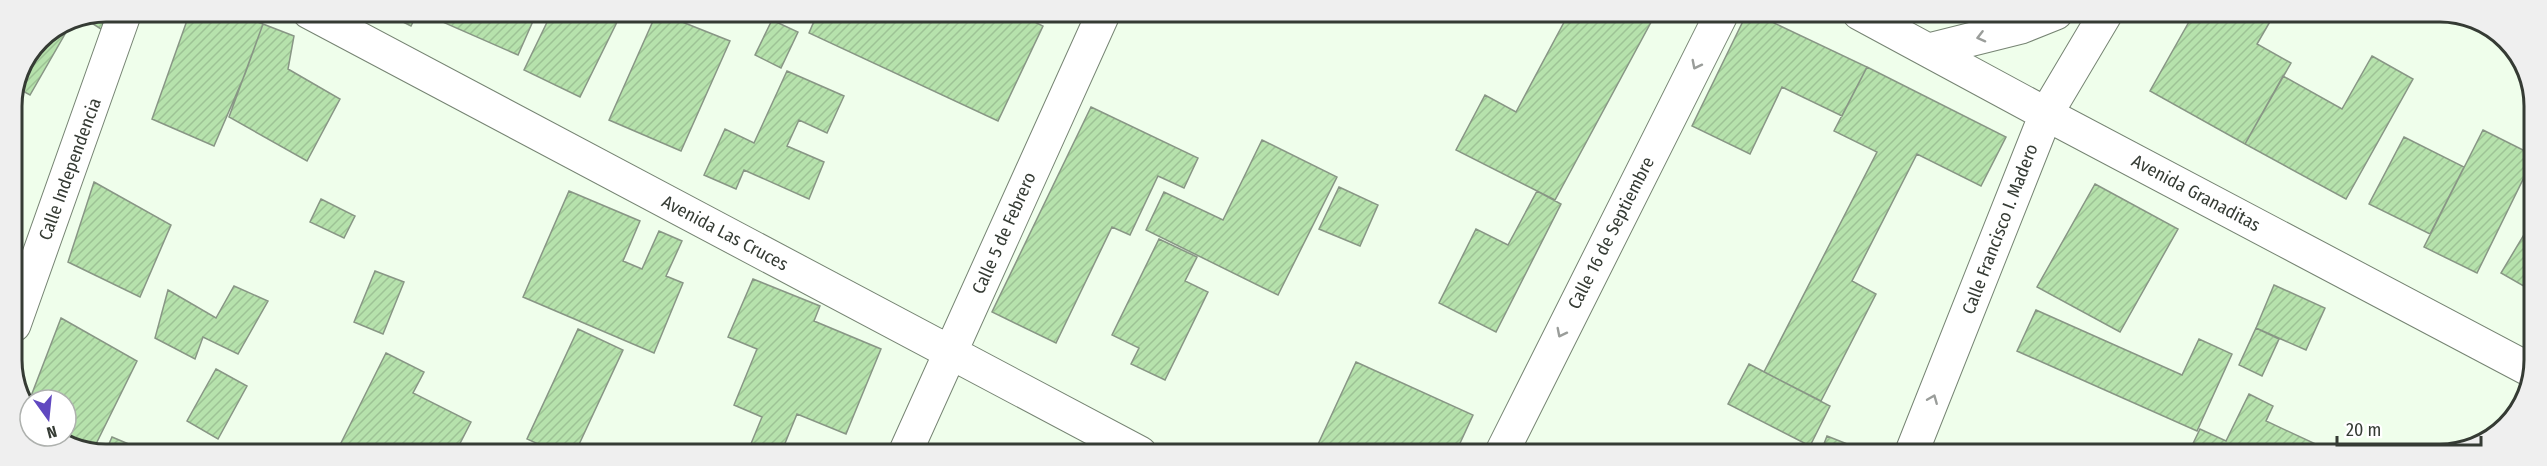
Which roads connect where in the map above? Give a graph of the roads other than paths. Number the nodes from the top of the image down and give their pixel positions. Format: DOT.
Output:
graph roads {
  1 [pos="121,22"];
  2 [pos="328,22"];
  3 [pos="1099,22"];
  4 [pos="1717,22"];
  5 [pos="1876,22"];
  6 [pos="2034,22"];
  7 [pos="2101,22"];
  8 [pos="1929,50"];
  9 [pos="2046,114"];
  10 [pos="22,305"];
  11 [pos="950,352"];
  12 [pos="2524,367"];
  13 [pos="909,444"];
  14 [pos="1123,444"];
  15 [pos="1506,444"];
  16 [pos="1915,444"];
  1 -- 10 [label="street, Calle Independencia"];
  2 -- 11 [label="street, Avenida Las Cruces"];
  3 -- 11 [label="street, Calle 5 de Febrero"];
  4 -- 15 [label="street, Calle 16 de Septiembre, one-way"];
  5 -- 8 [label="street, Avenida Granaditas"];
  6 -- 8 [label="street, one-way"];
  7 -- 9 [label="street, Calle Francisco I. Madero"];
  8 -- 9 [label="street, Avenida Granaditas"];
  9 -- 12 [label="street, Avenida Granaditas"];
  16 -- 9 [label="street, Calle Francisco I. Madero, one-way"];
  11 -- 13 [label="street, Calle 5 de Febrero"];
  11 -- 14 [label="street, Avenida Las Cruces"];
}
